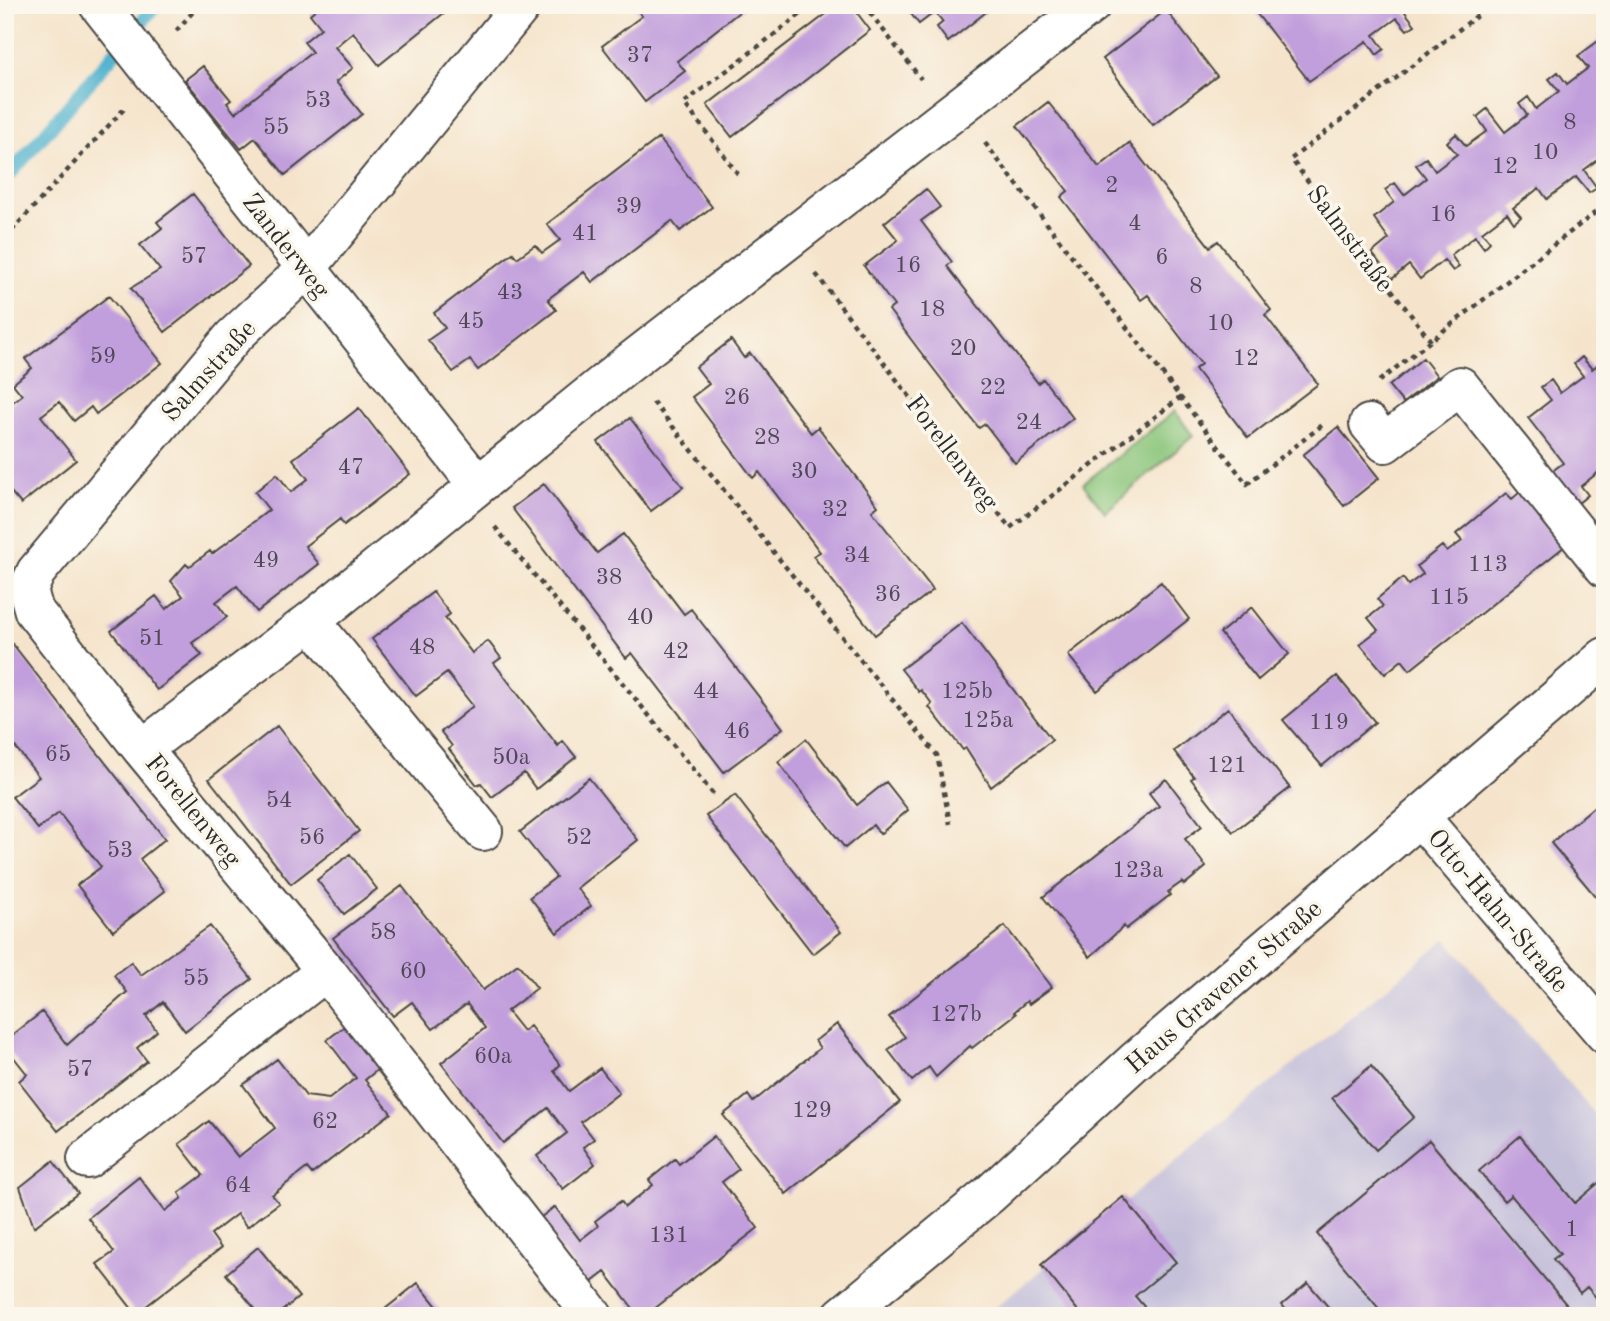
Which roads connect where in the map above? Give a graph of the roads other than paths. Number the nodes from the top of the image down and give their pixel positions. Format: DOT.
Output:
graph roads {
  1 [pos="522,5"];
  2 [pos="1091,5"];
  3 [pos="103,11"];
  4 [pos="306,269"];
  5 [pos="1369,424"];
  6 [pos="472,488"];
  7 [pos="1605,568"];
  8 [pos="311,621"];
  9 [pos="1605,657"];
  10 [pos="142,749"];
  11 [pos="1420,817"];
  12 [pos="483,831"];
  13 [pos="326,971"];
  14 [pos="1605,1034"];
  15 [pos="87,1159"];
  16 [pos="593,1316"];
  17 [pos="842,1316"];
  1 -- 4 [label="street, Salmstraße"];
  2 -- 6 [label="street, Forellenweg"];
  3 -- 4 [label="street, Zanderweg"];
  4 -- 6 [label="street, Zanderweg"];
  4 -- 10 [label="street, Salmstraße"];
  5 -- 7 [label="street"];
  6 -- 8 [label="street, Forellenweg"];
  8 -- 10 [label="street, Forellenweg"];
  8 -- 12 [label="street"];
  9 -- 11 [label="street, Haus Gravener Straße"];
  10 -- 13 [label="street, Forellenweg"];
  11 -- 14 [label="street, Otto-Hahn-Straße"];
  11 -- 17 [label="street, Haus Gravener Straße"];
  13 -- 15 [label="street"];
  13 -- 16 [label="street, Forellenweg"];
}
